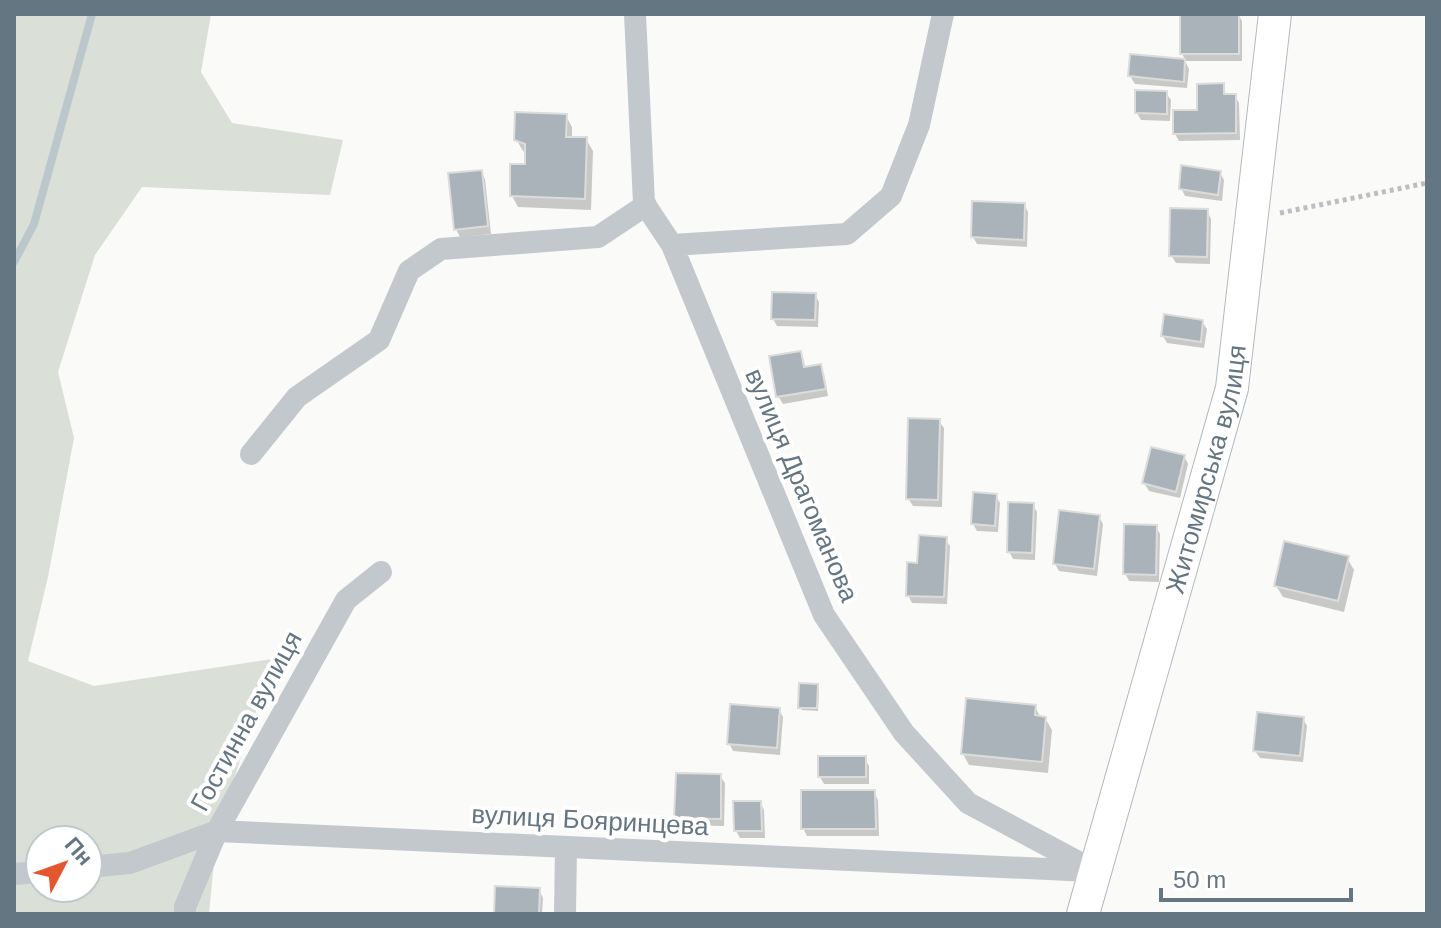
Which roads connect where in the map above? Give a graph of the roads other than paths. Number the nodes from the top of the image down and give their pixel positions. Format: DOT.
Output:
graph roads {
  1 [pos="635,14"];
  2 [pos="943,14"];
  3 [pos="1275,14"];
  4 [pos="646,205"];
  5 [pos="672,245"];
  6 [pos="251,454"];
  7 [pos="381,572"];
  8 [pos="217,831"];
  9 [pos="566,847"];
  10 [pos="104,865"];
  11 [pos="1095,871"];
  12 [pos="185,914"];
  13 [pos="565,914"];
  14 [pos="1083,914"];
  1 -- 4 [label="street, вулиця Драгоманова"];
  2 -- 5 [label="street"];
  3 -- 11 [label="main road, Житомирська вулиця"];
  4 -- 5 [label="street, вулиця Драгоманова"];
  4 -- 6 [label="street"];
  5 -- 11 [label="street, вулиця Драгоманова"];
  7 -- 8 [label="street, Гостинна вулиця"];
  8 -- 9 [label="street, вулиця Бояринцева"];
  8 -- 10 [label="street, вулиця Бояринцева"];
  8 -- 12 [label="street, Гостинна вулиця"];
  9 -- 11 [label="street, вулиця Бояринцева"];
  9 -- 13 [label="street"];
  11 -- 14 [label="main road, Житомирська вулиця"];
}
